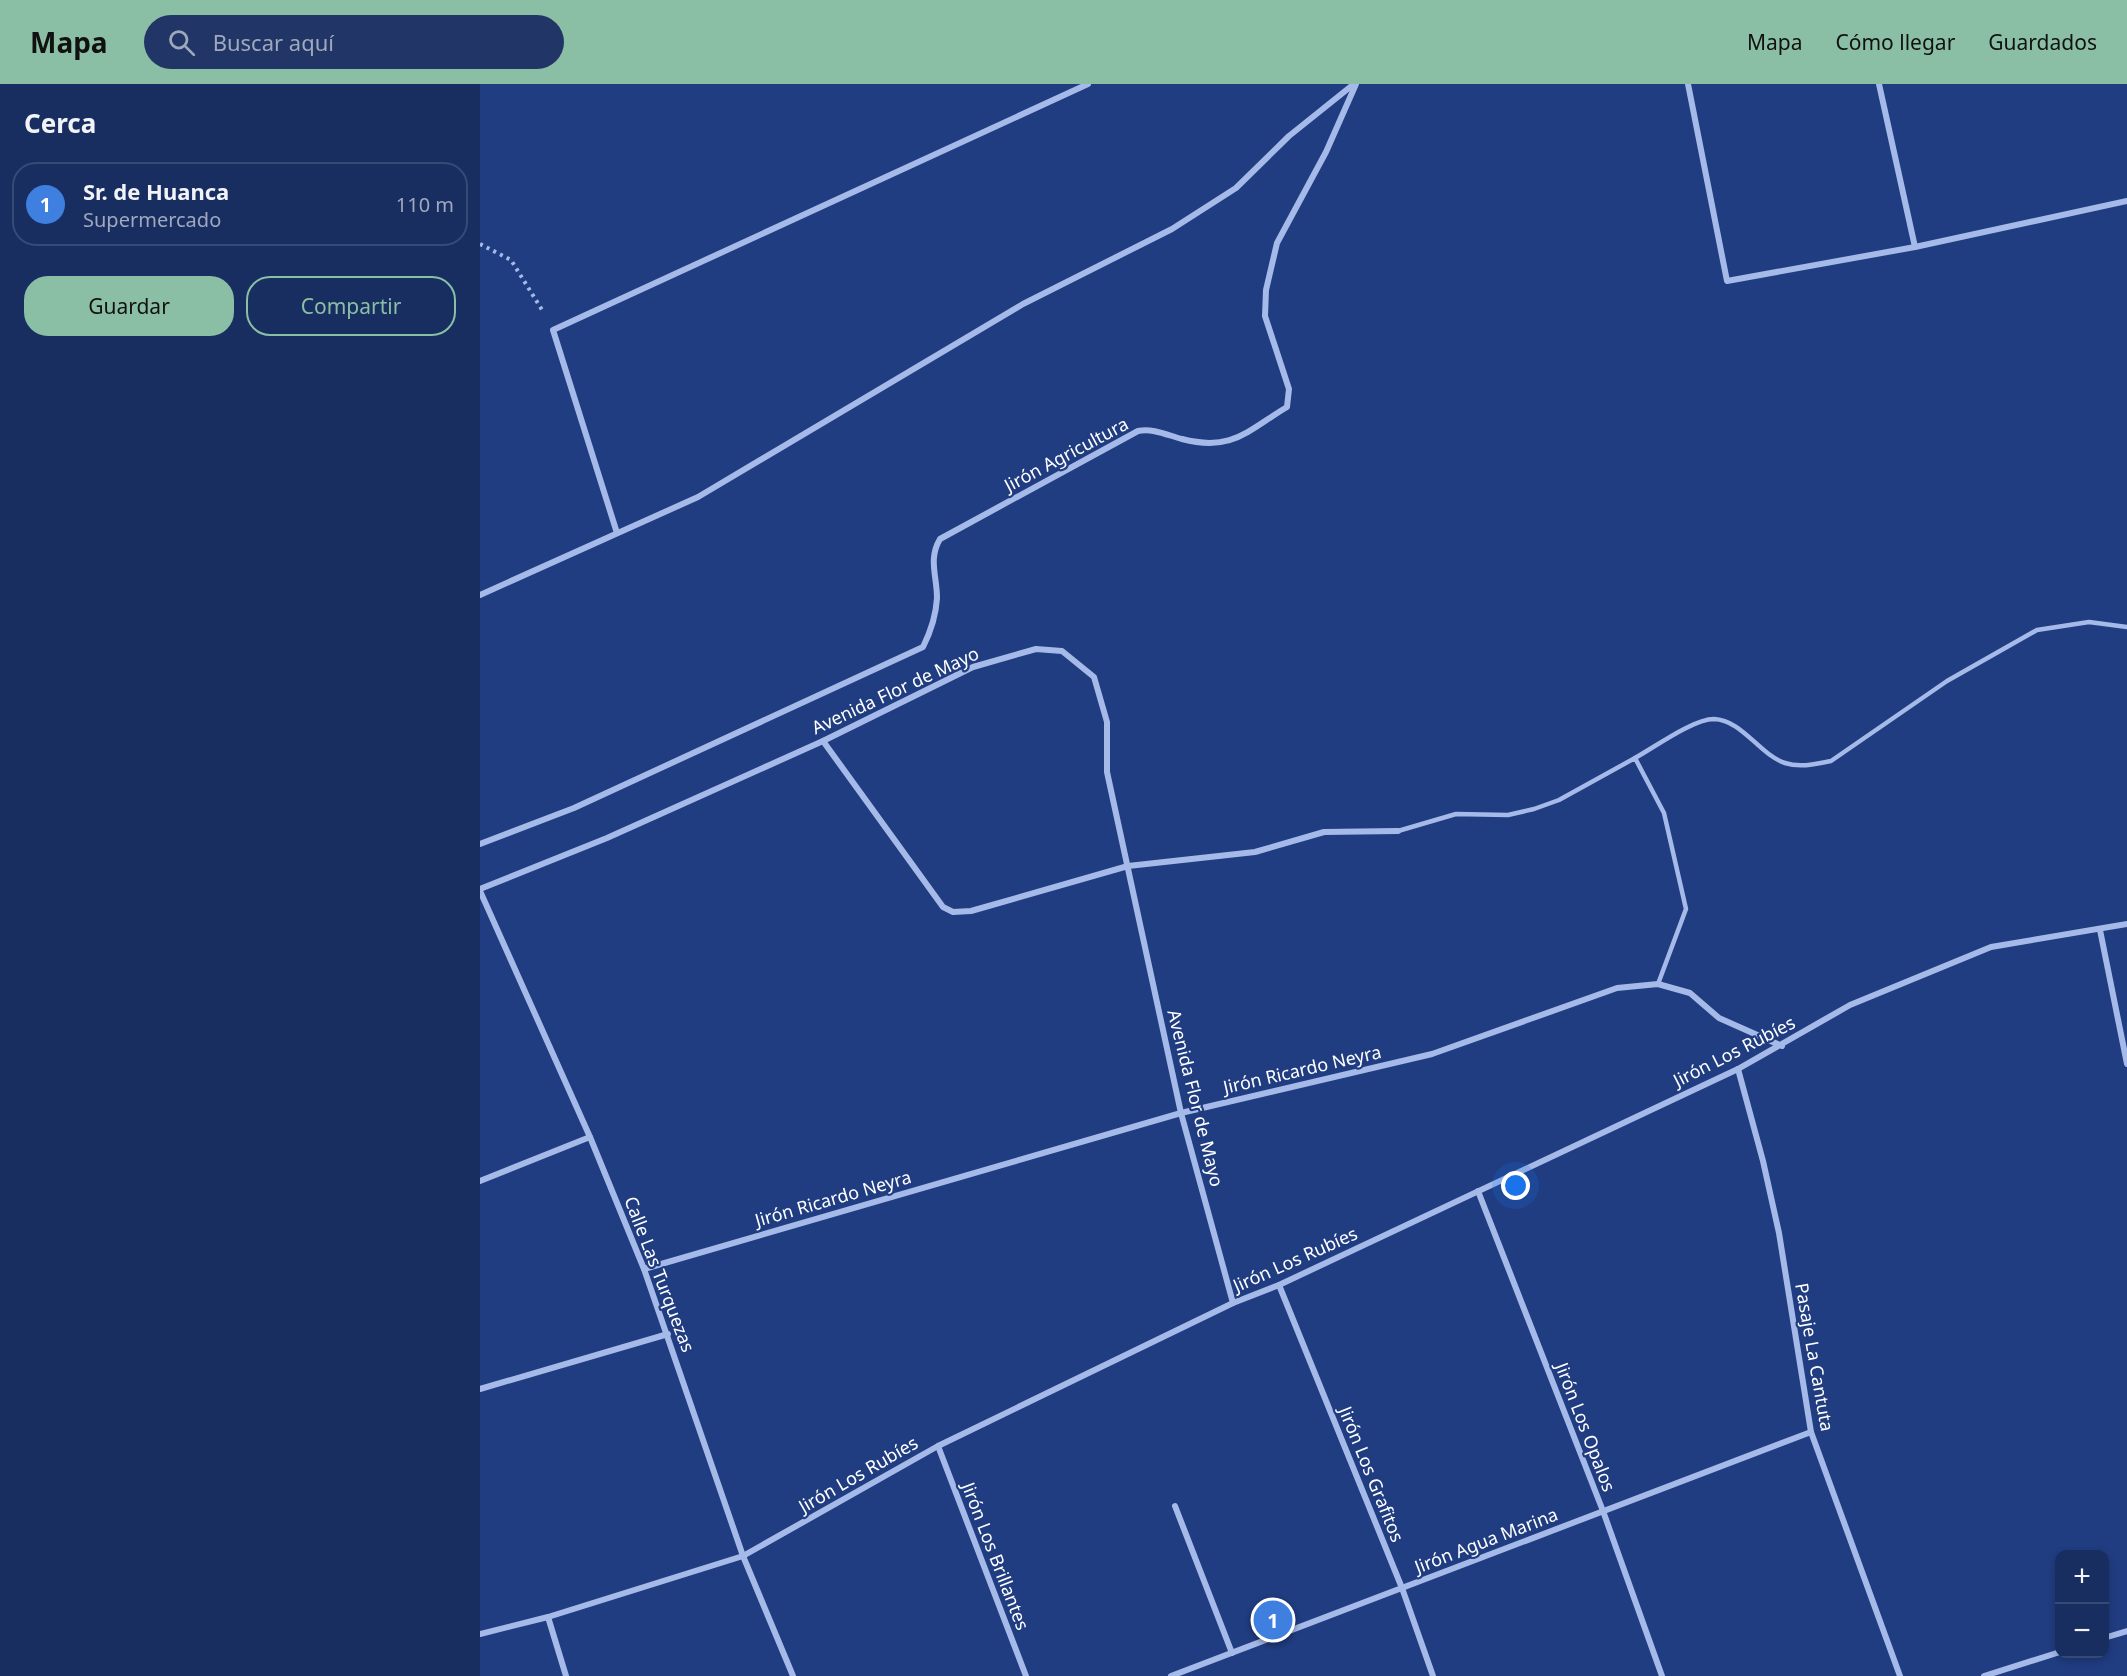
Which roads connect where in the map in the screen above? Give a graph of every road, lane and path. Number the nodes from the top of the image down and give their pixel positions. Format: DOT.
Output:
graph roads {
  1 [pos="1088,84"];
  2 [pos="1355,84"];
  3 [pos="1688,84"];
  4 [pos="1879,84"];
  5 [pos="2127,201"];
  6 [pos="480,244"];
  7 [pos="1915,247"];
  8 [pos="553,330"];
  9 [pos="617,533"];
  10 [pos="940,539"];
  11 [pos="480,595"];
  12 [pos="2127,627"];
  13 [pos="823,741"];
  14 [pos="1635,758"];
  15 [pos="1398,831"];
  16 [pos="480,844"];
  17 [pos="1128,866"];
  18 [pos="480,890"];
  19 [pos="2127,924"];
  20 [pos="2100,930"];
  21 [pos="1658,984"];
  22 [pos="1782,1046"];
  23 [pos="2127,1064"];
  24 [pos="1738,1069"];
  25 [pos="1181,1113"];
  26 [pos="590,1137"];
  27 [pos="480,1181"];
  28 [pos="1478,1191"];
  29 [pos="644,1269"];
  30 [pos="1279,1285"];
  31 [pos="1233,1303"];
  32 [pos="668,1334"];
  33 [pos="480,1389"];
  34 [pos="1811,1432"];
  35 [pos="938,1446"];
  36 [pos="1175,1506"];
  37 [pos="1603,1511"];
  38 [pos="743,1556"];
  39 [pos="1402,1588"];
  40 [pos="548,1617"];
  41 [pos="2127,1631"];
  42 [pos="480,1634"];
  43 [pos="2109,1636"];
  44 [pos="1232,1653"];
  45 [pos="2055,1654"];
  46 [pos="566,1676"];
  47 [pos="793,1676"];
  48 [pos="1026,1676"];
  49 [pos="1171,1676"];
  50 [pos="1433,1676"];
  51 [pos="1662,1676"];
  52 [pos="1900,1676"];
  53 [pos="1984,1676"];
  1 -- 8 [label="street"];
  2 -- 9 [label="street"];
  2 -- 10 [label="street, Jirón Agricultura"];
  3 -- 7 [label="street"];
  4 -- 7 [label="street"];
  5 -- 7 [label="street"];
  6 -- 8 [label="path"];
  8 -- 9 [label="street"];
  9 -- 11 [label="street"];
  10 -- 16 [label="street, Avenida Flor de Mayo"];
  12 -- 14 [label="lane"];
  13 -- 17 [label="street"];
  13 -- 17 [label="street, Avenida Flor de Mayo"];
  13 -- 18 [label="street, Avenida Flor de Mayo"];
  14 -- 15 [label="lane"];
  14 -- 21 [label="lane"];
  15 -- 17 [label="street"];
  17 -- 25 [label="street, Avenida Flor de Mayo"];
  18 -- 26 [label="street, Calle Las Turquezas"];
  19 -- 20 [label="street, Jirón Los Rubíes"];
  20 -- 22 [label="street, Jirón Los Rubíes"];
  20 -- 23 [label="street"];
  21 -- 22 [label="street, Jirón Ricardo Neyra"];
  21 -- 25 [label="street, Jirón Ricardo Neyra"];
  22 -- 24 [label="street, Jirón Los Rubíes"];
  24 -- 28 [label="street, Jirón Los Rubíes"];
  24 -- 34 [label="street, Pasaje La Cantuta"];
  25 -- 29 [label="street, Jirón Ricardo Neyra"];
  25 -- 31 [label="street, Avenida Flor de Mayo"];
  26 -- 27 [label="street"];
  26 -- 29 [label="street, Calle Las Turquezas"];
  28 -- 30 [label="street, Jirón Los Rubíes"];
  28 -- 37 [label="street, Jirón Los Opalos"];
  29 -- 32 [label="street, Calle Las Turquezas"];
  30 -- 31 [label="street, Jirón Los Rubíes"];
  30 -- 39 [label="street, Jirón Los Grafitos"];
  31 -- 35 [label="street, Jirón Los Rubíes"];
  32 -- 33 [label="street"];
  32 -- 38 [label="street, Calle Las Turquezas"];
  34 -- 37 [label="street, Jirón Agua Marina"];
  34 -- 52 [label="street, Pasaje La Cantuta"];
  35 -- 38 [label="street, Jirón Los Rubíes"];
  35 -- 48 [label="street, Jirón Los Brillantes"];
  36 -- 44 [label="street"];
  37 -- 39 [label="street, Jirón Agua Marina"];
  37 -- 51 [label="street, Jirón Los Opalos"];
  38 -- 40 [label="street, Jirón Los Rubíes"];
  38 -- 47 [label="street, Calle Las Turquezas"];
  39 -- 44 [label="street, Jirón Agua Marina"];
  39 -- 50 [label="street, Jirón Los Grafitos"];
  40 -- 42 [label="street, Jirón Los Rubíes"];
  40 -- 46 [label="street"];
  41 -- 43 [label="street"];
  44 -- 49 [label="street, Jirón Agua Marina"];
  45 -- 53 [label="street"];
}
